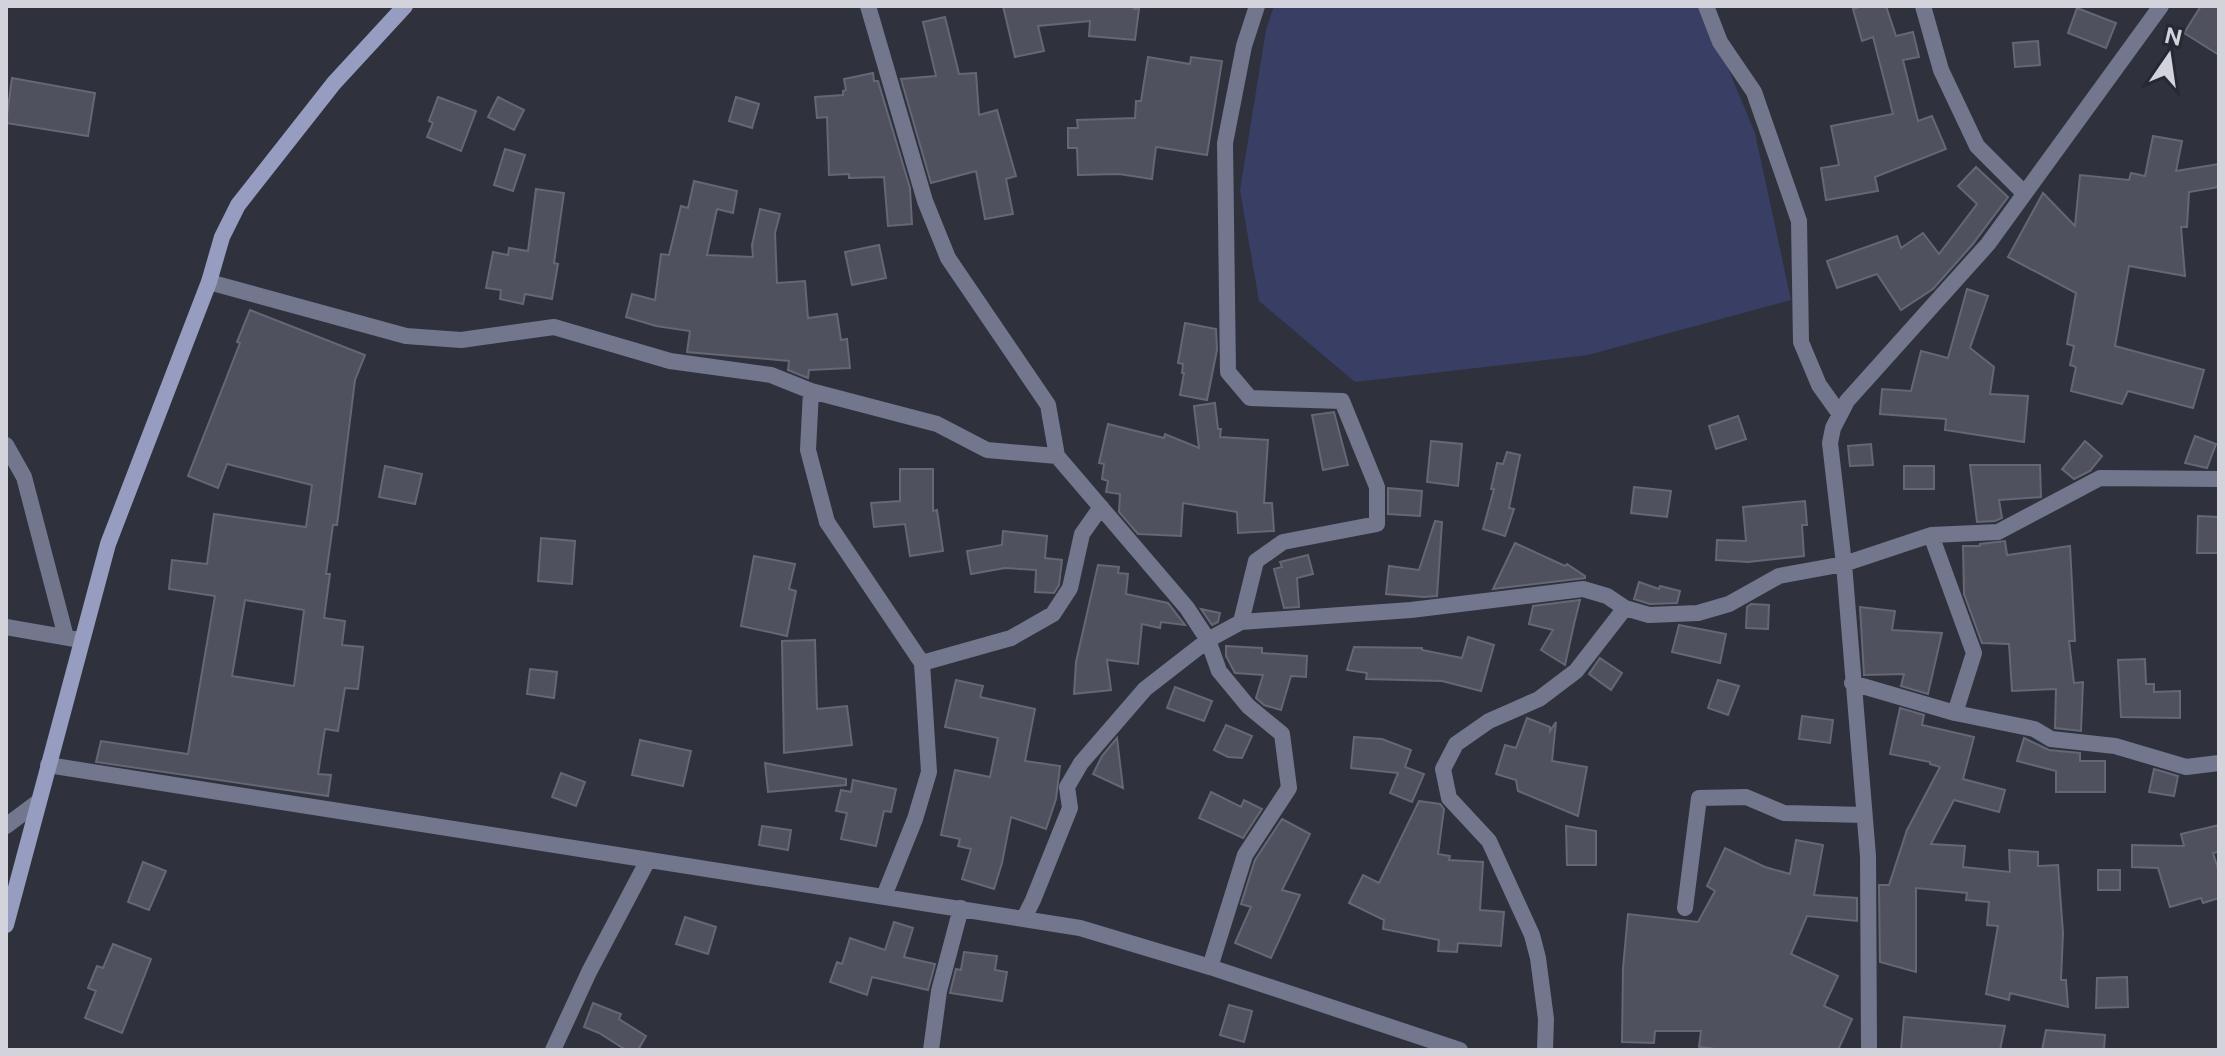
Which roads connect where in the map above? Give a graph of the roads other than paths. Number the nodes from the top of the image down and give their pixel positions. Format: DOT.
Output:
graph roads {
  1 [pos="405,6"];
  2 [pos="868,6"];
  3 [pos="1257,6"];
  4 [pos="1706,6"];
  5 [pos="1923,6"];
  6 [pos="2161,6"];
  7 [pos="2024,193"];
  8 [pos="209,282"];
  9 [pos="811,391"];
  10 [pos="1839,413"];
  11 [pos="6,445"];
  12 [pos="1057,456"];
  13 [pos="2219,479"];
  14 [pos="1101,507"];
  15 [pos="1931,535"];
  16 [pos="1844,564"];
  17 [pos="1625,608"];
  18 [pos="1241,622"];
  19 [pos="6,627"];
  20 [pos="73,639"];
  21 [pos="1208,640"];
  22 [pos="922,663"];
  23 [pos="1852,683"];
  24 [pos="1955,713"];
  25 [pos="2219,763"];
  26 [pos="48,765"];
  27 [pos="38,802"];
  28 [pos="1864,815"];
  29 [pos="6,826"];
  30 [pos="648,860"];
  31 [pos="884,896"];
  32 [pos="961,908"];
  33 [pos="1685,908"];
  34 [pos="1024,918"];
  35 [pos="6,925"];
  36 [pos="1210,967"];
  37 [pos="553,1050"];
  38 [pos="931,1050"];
  39 [pos="1460,1050"];
  40 [pos="1545,1050"];
  41 [pos="1869,1050"];
  1 -- 8 [label="main road"];
  2 -- 12 [label="street"];
  3 -- 18 [label="street"];
  4 -- 10 [label="street"];
  5 -- 7 [label="street"];
  6 -- 7 [label="street"];
  7 -- 10 [label="street"];
  8 -- 9 [label="street"];
  8 -- 20 [label="main road"];
  9 -- 12 [label="street"];
  9 -- 22 [label="street"];
  10 -- 16 [label="street"];
  11 -- 20 [label="street"];
  12 -- 14 [label="street"];
  13 -- 15 [label="street"];
  14 -- 21 [label="street"];
  14 -- 22 [label="street"];
  15 -- 16 [label="street"];
  15 -- 24 [label="street"];
  16 -- 17 [label="street"];
  16 -- 23 [label="street"];
  17 -- 18 [label="street"];
  17 -- 40 [label="street"];
  18 -- 21 [label="street"];
  19 -- 20 [label="street"];
  20 -- 26 [label="main road"];
  21 -- 34 [label="street"];
  21 -- 36 [label="street"];
  22 -- 31 [label="street"];
  23 -- 24 [label="street"];
  23 -- 28 [label="street"];
  24 -- 25 [label="street"];
  26 -- 27 [label="main road"];
  26 -- 30 [label="street"];
  27 -- 29 [label="street"];
  27 -- 35 [label="main road"];
  28 -- 33 [label="street"];
  28 -- 41 [label="street"];
  30 -- 31 [label="street"];
  30 -- 37 [label="street"];
  31 -- 32 [label="street"];
  32 -- 34 [label="street"];
  32 -- 38 [label="street"];
  34 -- 36 [label="street"];
  36 -- 39 [label="street"];
}
